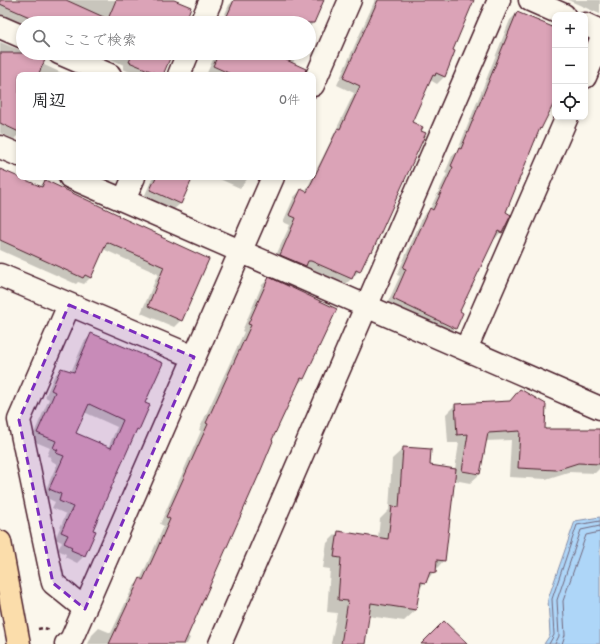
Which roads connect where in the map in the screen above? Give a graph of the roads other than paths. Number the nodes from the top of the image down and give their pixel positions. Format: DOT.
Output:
graph roads {
  1 [pos="350,0"];
  2 [pos="499,0"];
  3 [pos="530,0"];
  4 [pos="209,1"];
  5 [pos="557,12"];
  6 [pos="204,16"];
  7 [pos="588,25"];
  8 [pos="0,27"];
  9 [pos="600,31"];
  10 [pos="16,34"];
  11 [pos="600,42"];
  12 [pos="76,60"];
  13 [pos="185,60"];
  14 [pos="588,70"];
  15 [pos="103,72"];
  16 [pos="180,72"];
  17 [pos="316,78"];
  18 [pos="566,120"];
  19 [pos="0,147"];
  20 [pos="16,154"];
  21 [pos="77,180"];
  22 [pos="133,180"];
  23 [pos="272,180"];
  24 [pos="124,200"];
  25 [pos="240,252"];
  26 [pos="0,275"];
  27 [pos="69,305"];
  28 [pos="366,307"];
  29 [pos="466,349"];
  30 [pos="194,357"];
  31 [pos="600,408"];
  32 [pos="0,542"];
  33 [pos="84,609"];
  34 [pos="60,638"];
  35 [pos="19,644"];
  36 [pos="220,644"];
  1 -- 17 [label="street"];
  2 -- 28 [label="street"];
  3 -- 5 [label="street"];
  4 -- 6 [label="street"];
  7 -- 9 [label="street"];
  8 -- 10 [label="street"];
  11 -- 14 [label="street"];
  12 -- 15 [label="street"];
  13 -- 16 [label="street"];
  18 -- 29 [label="street"];
  19 -- 20 [label="street"];
  21 -- 24 [label="street"];
  22 -- 24 [label="street"];
  23 -- 25 [label="street"];
  24 -- 25 [label="street"];
  25 -- 28 [label="street"];
  25 -- 30 [label="street"];
  26 -- 27 [label="street"];
  27 -- 30 [label="street"];
  27 -- 33 [label="street"];
  28 -- 29 [label="street"];
  28 -- 36 [label="street"];
  29 -- 31 [label="street"];
  30 -- 33 [label="street"];
  32 -- 35 [label="main road"];
  33 -- 34 [label="street"];
}
